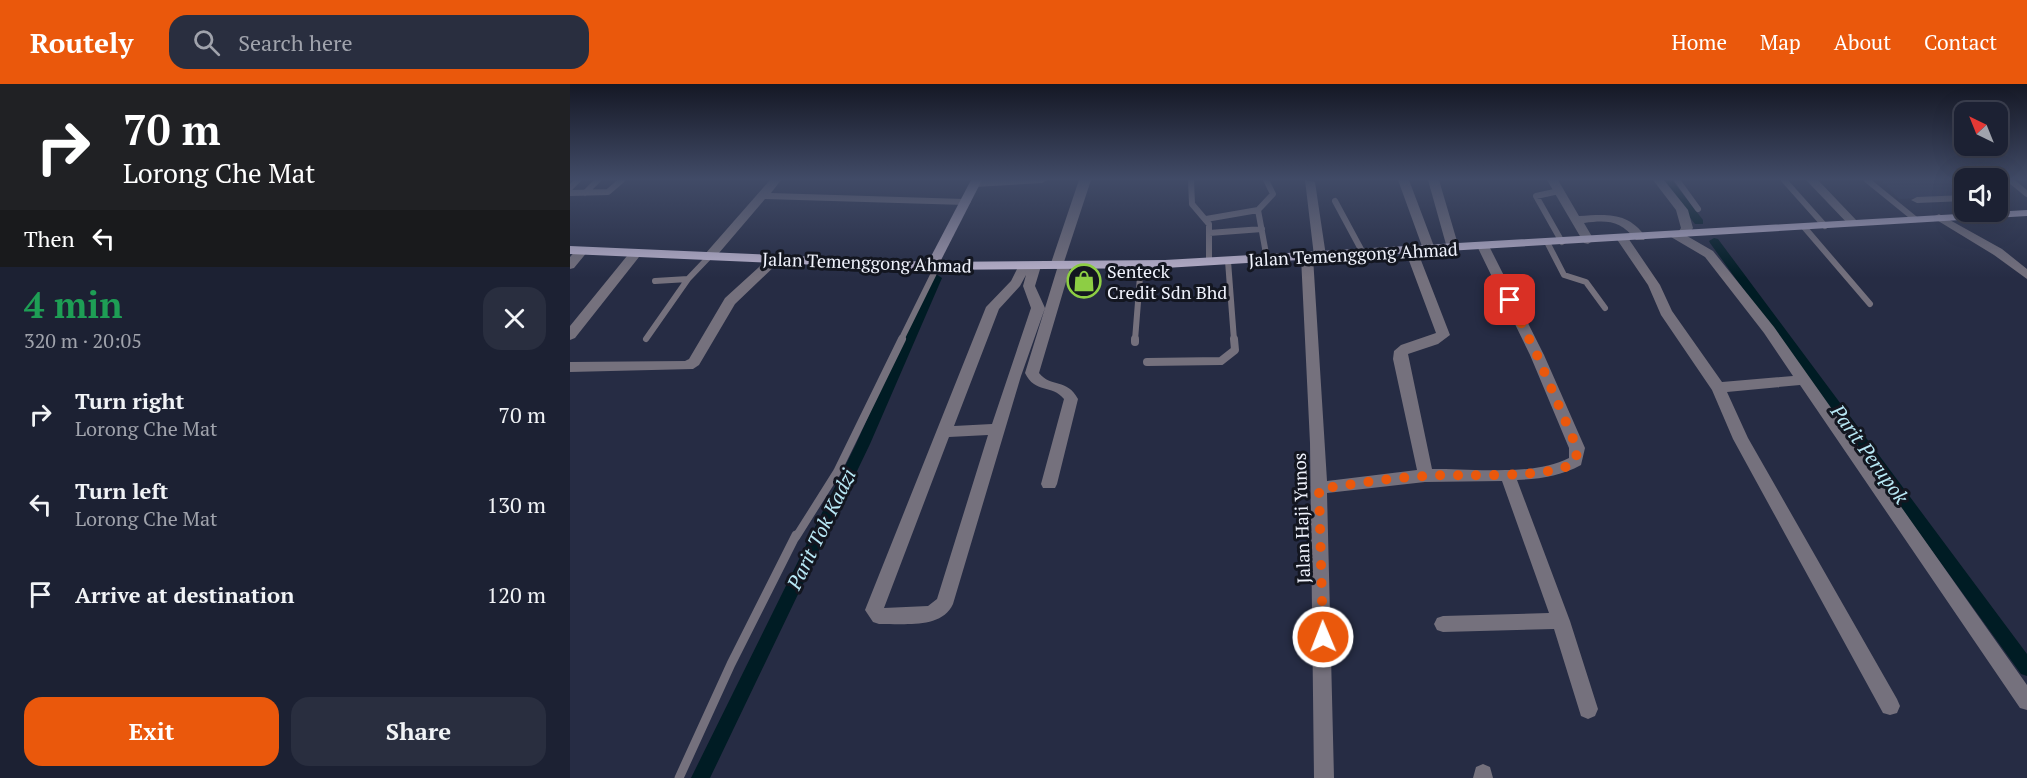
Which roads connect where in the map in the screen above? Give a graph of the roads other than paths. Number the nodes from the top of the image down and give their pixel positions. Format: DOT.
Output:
graph roads {
  1 [pos="748,212"];
  2 [pos="960,212"];
  3 [pos="1075,212"];
  4 [pos="1197,212"];
  5 [pos="1244,212"];
  6 [pos="1259,212"];
  7 [pos="1311,212"];
  8 [pos="1341,212"];
  9 [pos="1415,212"];
  10 [pos="1443,212"];
  11 [pos="1545,212"];
  12 [pos="1572,212"];
  13 [pos="1683,212"];
  14 [pos="1813,212"];
  15 [pos="1843,212"];
  16 [pos="1907,212"];
  17 [pos="2008,213"];
  18 [pos="2027,213"];
  19 [pos="1954,216"];
  20 [pos="1939,217"];
  21 [pos="1206,219"];
  22 [pos="1915,219"];
  23 [pos="1576,220"];
  24 [pos="1854,224"];
  25 [pos="1825,226"];
  26 [pos="1804,227"];
  27 [pos="1262,229"];
  28 [pos="1209,233"];
  29 [pos="1679,233"];
  30 [pos="1640,237"];
  31 [pos="1622,238"];
  32 [pos="1588,240"];
  33 [pos="1547,242"];
  34 [pos="1562,242"];
  35 [pos="1483,246"];
  36 [pos="1453,248"];
  37 [pos="1429,249"];
  38 [pos="1411,250"];
  39 [pos="576,251"];
  40 [pos="1363,253"];
  41 [pos="635,254"];
  42 [pos="709,256"];
  43 [pos="1313,256"];
  44 [pos="775,259"];
  45 [pos="1268,259"];
  46 [pos="1228,261"];
  47 [pos="1209,262"];
  48 [pos="1141,264"];
  49 [pos="570,265"];
  50 [pos="935,266"];
  51 [pos="1030,266"];
  52 [pos="1060,266"];
  53 [pos="2027,275"];
  54 [pos="688,279"];
  55 [pos="655,281"];
  56 [pos="1870,304"];
  57 [pos="1605,308"];
  58 [pos="570,335"];
  59 [pos="646,339"];
  60 [pos="1135,342"];
  61 [pos="1147,362"];
  62 [pos="570,367"];
  63 [pos="1802,380"];
  64 [pos="1718,388"];
  65 [pos="999,429"];
  66 [pos="946,432"];
  67 [pos="1507,474"];
  68 [pos="1426,476"];
  69 [pos="1049,484"];
  70 [pos="1319,489"];
  71 [pos="1560,621"];
  72 [pos="1443,624"];
  73 [pos="2027,701"];
  74 [pos="1890,706"];
  75 [pos="1588,709"];
  76 [pos="679,778"];
  77 [pos="1324,778"];
  1 -- 42 [label="street"];
  2 -- 50 [label="street"];
  3 -- 52 [label="street"];
  4 -- 21 [label="lane"];
  5 -- 21 [label="lane"];
  6 -- 27 [label="lane"];
  7 -- 43 [label="street, Jalan Haji Yunos"];
  8 -- 40 [label="lane"];
  9 -- 37 [label="street"];
  10 -- 36 [label="street"];
  11 -- 34 [label="lane"];
  12 -- 23 [label="street"];
  13 -- 29 [label="street"];
  14 -- 25 [label="lane"];
  15 -- 24 [label="street"];
  16 -- 22 [label="lane"];
  17 -- 18 [label="main road, Jalan Temenggong Ahmad"];
  19 -- 20 [label="main road, Jalan Temenggong Ahmad"];
  20 -- 22 [label="main road, Jalan Temenggong Ahmad"];
  20 -- 53 [label="street"];
  21 -- 28 [label="lane"];
  22 -- 24 [label="main road, Jalan Temenggong Ahmad"];
  23 -- 30 [label="street"];
  23 -- 32 [label="street"];
  24 -- 25 [label="main road, Jalan Temenggong Ahmad"];
  25 -- 26 [label="main road, Jalan Temenggong Ahmad"];
  26 -- 29 [label="main road, Jalan Temenggong Ahmad"];
  26 -- 56 [label="lane"];
  27 -- 28 [label="lane"];
  27 -- 45 [label="lane"];
  28 -- 47 [label="lane"];
  29 -- 30 [label="main road, Jalan Temenggong Ahmad"];
  29 -- 63 [label="street"];
  30 -- 31 [label="main road, Jalan Temenggong Ahmad"];
  31 -- 32 [label="main road, Jalan Temenggong Ahmad"];
  31 -- 64 [label="street"];
  32 -- 34 [label="main road, Jalan Temenggong Ahmad"];
  33 -- 34 [label="main road, Jalan Temenggong Ahmad"];
  33 -- 35 [label="main road, Jalan Temenggong Ahmad"];
  33 -- 57 [label="lane"];
  35 -- 36 [label="main road, Jalan Temenggong Ahmad"];
  35 -- 67 [label="street"];
  36 -- 37 [label="main road, Jalan Temenggong Ahmad"];
  37 -- 38 [label="main road, Jalan Temenggong Ahmad"];
  38 -- 40 [label="main road, Jalan Temenggong Ahmad"];
  38 -- 68 [label="street"];
  39 -- 41 [label="main road, Jalan Temenggong Ahmad"];
  39 -- 49 [label="street"];
  40 -- 43 [label="main road, Jalan Temenggong Ahmad"];
  41 -- 42 [label="main road, Jalan Temenggong Ahmad"];
  41 -- 58 [label="street"];
  42 -- 44 [label="main road, Jalan Temenggong Ahmad"];
  42 -- 54 [label="lane"];
  43 -- 45 [label="main road, Jalan Temenggong Ahmad"];
  43 -- 70 [label="street, Jalan Haji Yunos"];
  44 -- 50 [label="main road, Jalan Temenggong Ahmad"];
  44 -- 62 [label="street"];
  45 -- 46 [label="main road, Jalan Temenggong Ahmad"];
  46 -- 47 [label="main road, Jalan Temenggong Ahmad"];
  46 -- 61 [label="lane"];
  47 -- 48 [label="main road, Jalan Temenggong Ahmad"];
  48 -- 52 [label="main road, Jalan Temenggong Ahmad"];
  48 -- 60 [label="lane"];
  50 -- 51 [label="main road, Jalan Temenggong Ahmad"];
  50 -- 76 [label="lane"];
  51 -- 52 [label="main road, Jalan Temenggong Ahmad"];
  51 -- 65 [label="street"];
  51 -- 66 [label="street"];
  52 -- 69 [label="street"];
  54 -- 55 [label="lane"];
  54 -- 59 [label="lane"];
  63 -- 64 [label="street"];
  63 -- 73 [label="street"];
  64 -- 74 [label="street"];
  65 -- 66 [label="street"];
  65 -- 66 [label="street"];
  67 -- 68 [label="street"];
  67 -- 71 [label="street"];
  68 -- 70 [label="street"];
  70 -- 77 [label="street, Jalan Haji Yunos"];
  71 -- 72 [label="street"];
  71 -- 75 [label="street"];
}
